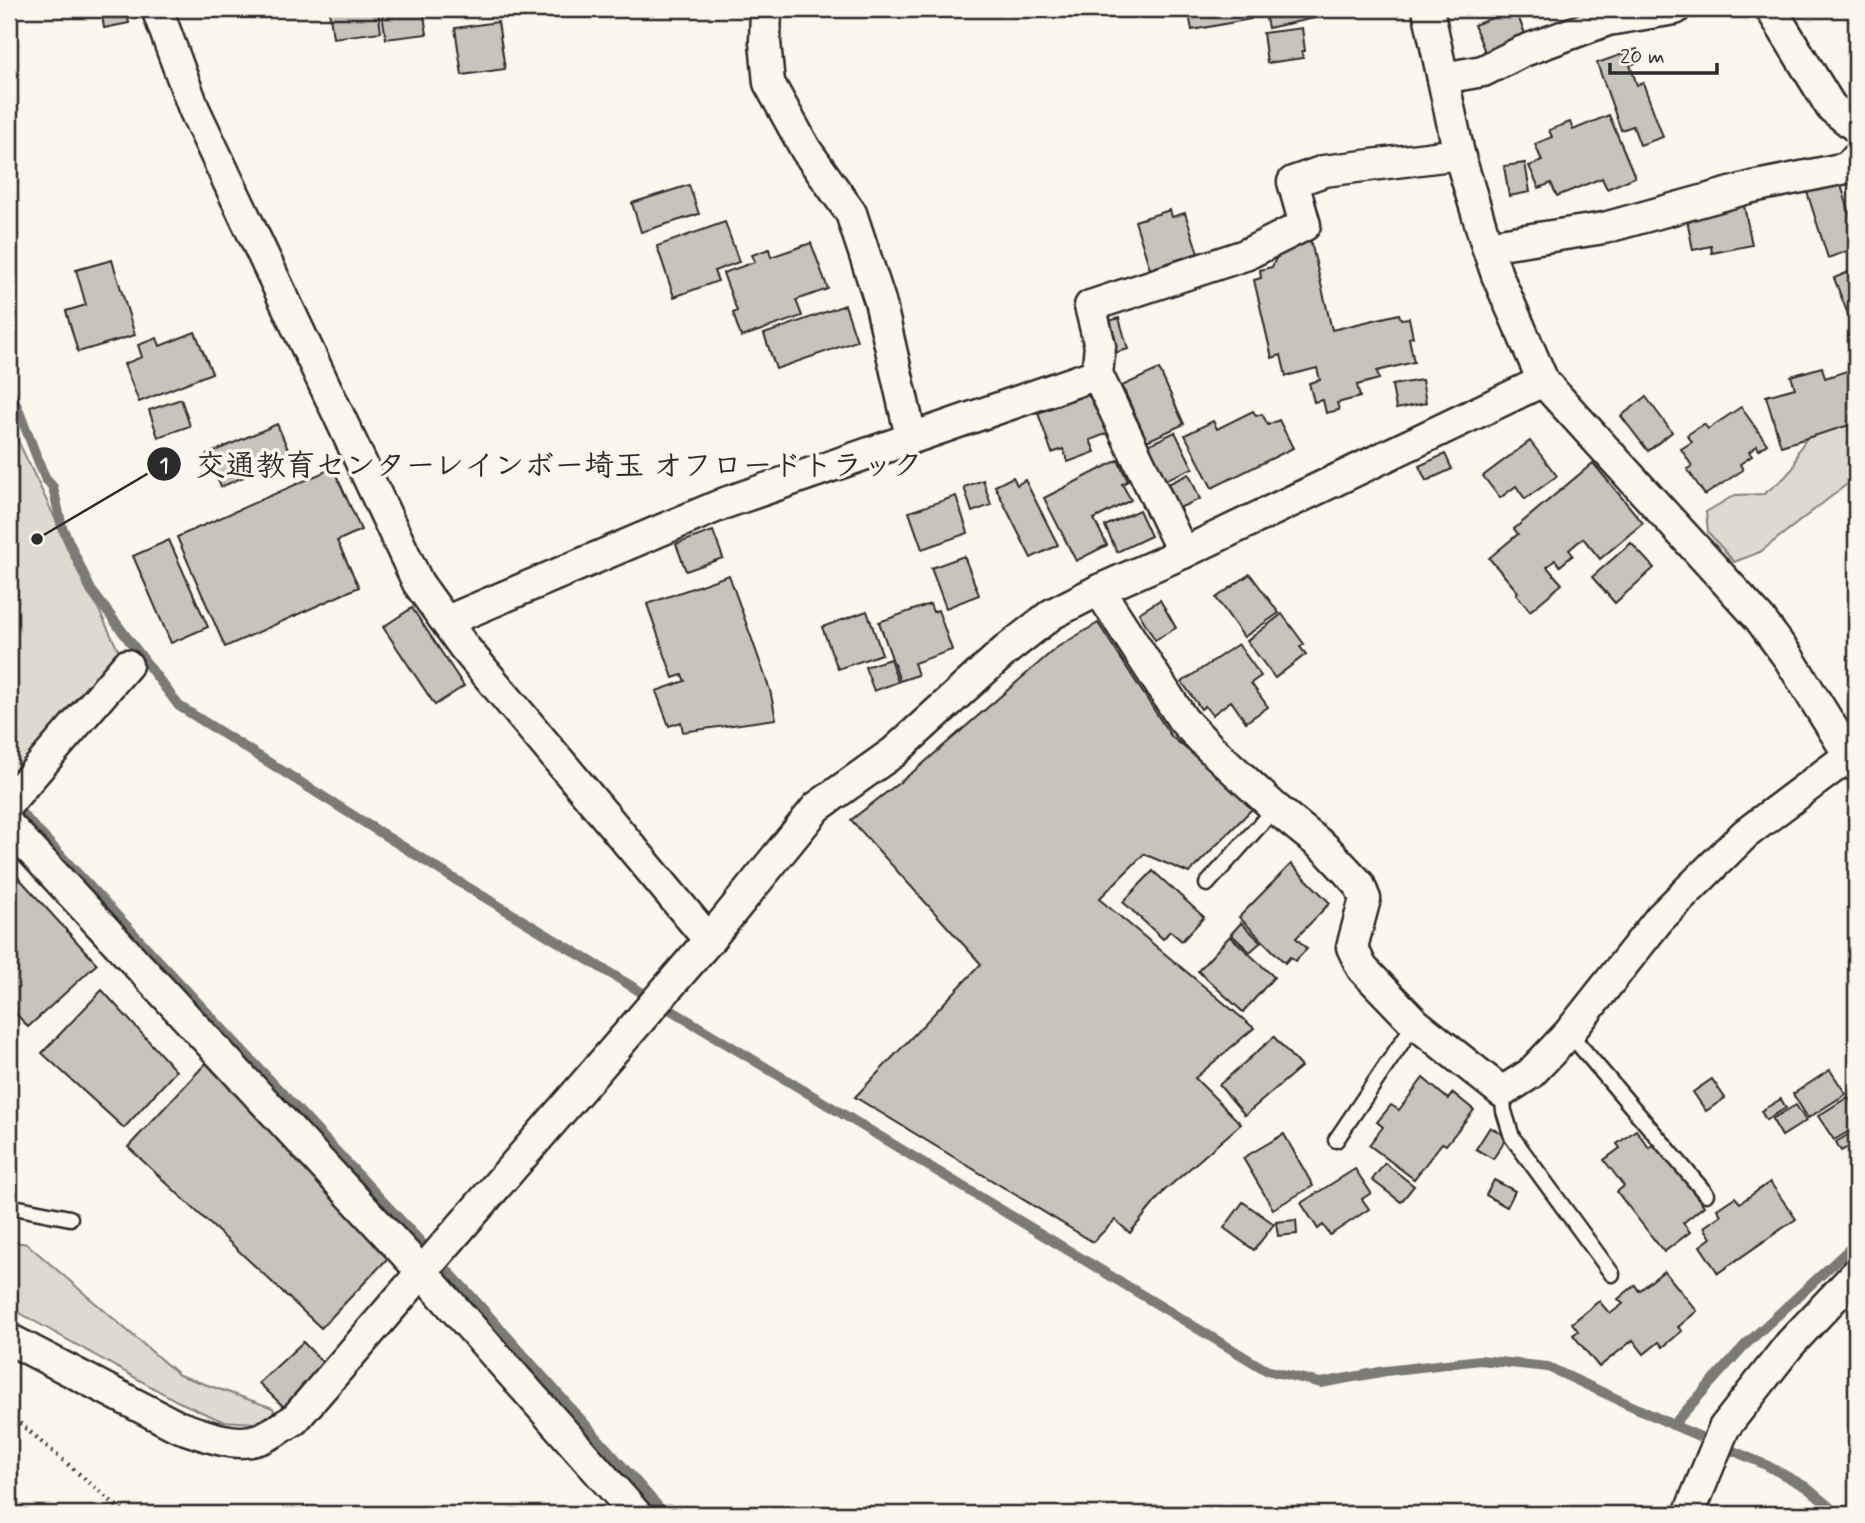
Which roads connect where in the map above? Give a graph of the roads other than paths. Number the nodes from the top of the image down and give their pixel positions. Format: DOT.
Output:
graph roads {
  1 [pos="157,9"];
  2 [pos="766,9"];
  3 [pos="1428,9"];
  4 [pos="1675,9"];
  5 [pos="1771,9"];
  6 [pos="1443,78"];
  7 [pos="1856,127"];
  8 [pos="1460,154"];
  9 [pos="1856,159"];
  10 [pos="1488,246"];
  11 [pos="1097,374"];
  12 [pos="1543,381"];
  13 [pos="911,437"];
  14 [pos="1183,553"];
  15 [pos="1099,590"];
  16 [pos="447,621"];
  17 [pos="127,665"];
  18 [pos="1853,760"];
  19 [pos="15,795"];
  20 [pos="1275,808"];
  21 [pos="9,826"];
  22 [pos="1207,884"];
  23 [pos="709,940"];
  24 [pos="1415,1023"];
  25 [pos="1569,1033"];
  26 [pos="1502,1092"];
  27 [pos="1336,1140"];
  28 [pos="1706,1194"];
  29 [pos="9,1206"];
  30 [pos="70,1218"];
  31 [pos="430,1262"];
  32 [pos="1612,1274"];
  33 [pos="1856,1274"];
  34 [pos="9,1339"];
  35 [pos="636,1514"];
  36 [pos="1689,1514"];
  1 -- 16 [label="street"];
  2 -- 13 [label="street"];
  3 -- 6 [label="street"];
  4 -- 6 [label="street"];
  5 -- 7 [label="street"];
  6 -- 8 [label="street"];
  8 -- 10 [label="street"];
  8 -- 11 [label="street"];
  9 -- 10 [label="street"];
  10 -- 12 [label="street"];
  11 -- 13 [label="street"];
  11 -- 14 [label="street"];
  12 -- 14 [label="street"];
  12 -- 18 [label="street"];
  13 -- 16 [label="street"];
  14 -- 15 [label="street"];
  15 -- 20 [label="street"];
  15 -- 23 [label="street"];
  16 -- 23 [label="street"];
  17 -- 19 [label="street"];
  18 -- 25 [label="street"];
  20 -- 22 [label="lane"];
  20 -- 24 [label="street"];
  21 -- 31 [label="street"];
  23 -- 31 [label="street"];
  24 -- 26 [label="street"];
  24 -- 27 [label="lane"];
  25 -- 26 [label="street"];
  25 -- 28 [label="lane"];
  26 -- 32 [label="lane"];
  29 -- 30 [label="lane"];
  31 -- 34 [label="street"];
  31 -- 35 [label="street"];
  33 -- 36 [label="street"];
}
